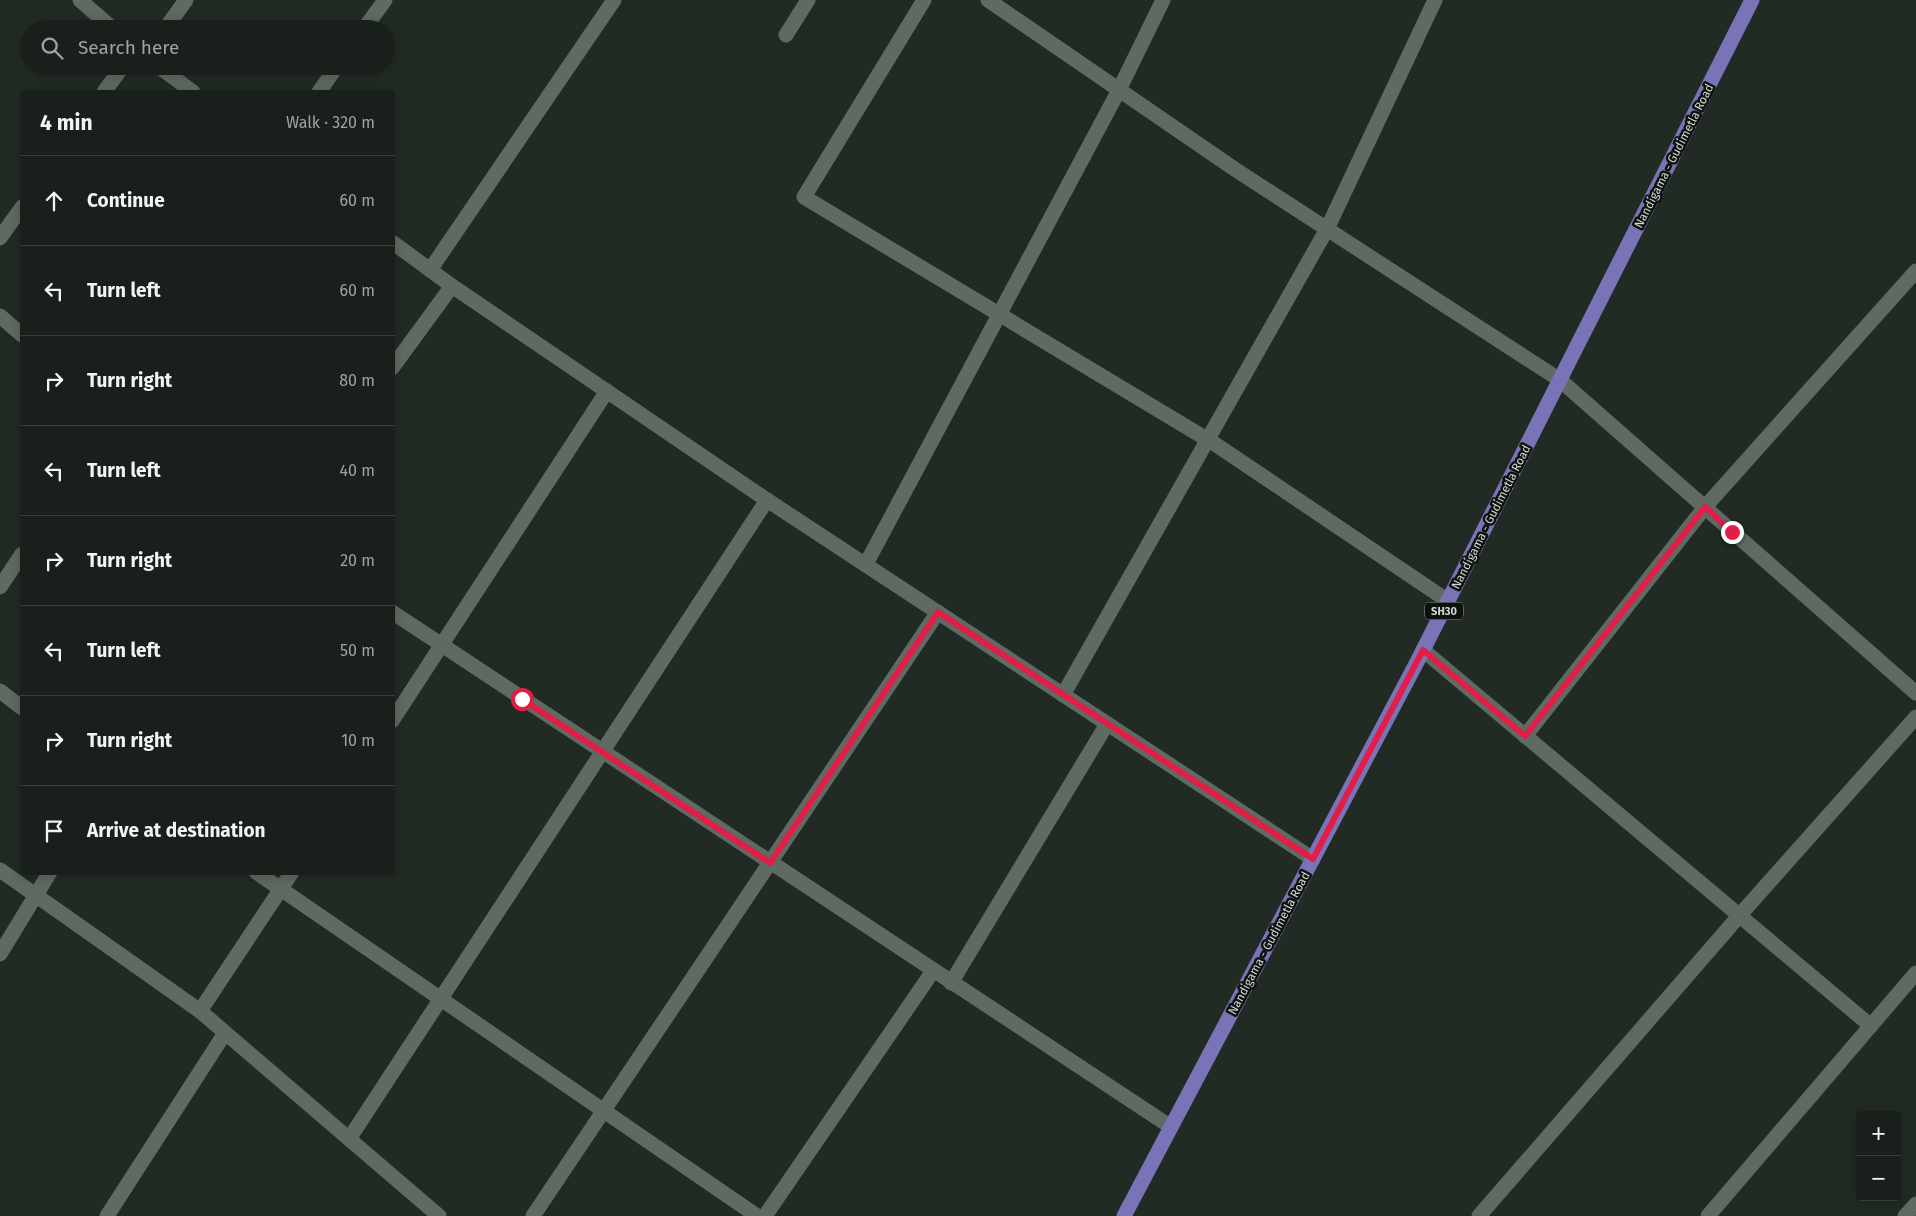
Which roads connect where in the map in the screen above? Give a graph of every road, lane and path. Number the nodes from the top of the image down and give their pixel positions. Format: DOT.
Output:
graph roads {
  1 [pos="80,0"];
  2 [pos="186,0"];
  3 [pos="385,0"];
  4 [pos="614,0"];
  5 [pos="808,0"];
  6 [pos="924,0"];
  7 [pos="988,0"];
  8 [pos="1163,0"];
  9 [pos="1435,0"];
  10 [pos="1748,2"];
  11 [pos="103,20"];
  12 [pos="172,20"];
  13 [pos="371,20"];
  14 [pos="786,35"];
  15 [pos="116,75"];
  16 [pos="170,75"];
  17 [pos="331,75"];
  18 [pos="105,90"];
  19 [pos="190,90"];
  20 [pos="320,90"];
  21 [pos="1119,90"];
  22 [pos="20,210"];
  23 [pos="1327,229"];
  24 [pos="0,238"];
  25 [pos="395,244"];
  26 [pos="430,270"];
  27 [pos="1916,271"];
  28 [pos="452,286"];
  29 [pos="999,314"];
  30 [pos="0,316"];
  31 [pos="20,332"];
  32 [pos="395,364"];
  33 [pos="1560,380"];
  34 [pos="607,391"];
  35 [pos="1208,439"];
  36 [pos="768,500"];
  37 [pos="1705,507"];
  38 [pos="20,557"];
  39 [pos="866,564"];
  40 [pos="0,587"];
  41 [pos="1448,602"];
  42 [pos="938,612"];
  43 [pos="395,614"];
  44 [pos="442,646"];
  45 [pos="1423,650"];
  46 [pos="0,691"];
  47 [pos="1916,693"];
  48 [pos="1063,695"];
  49 [pos="20,706"];
  50 [pos="395,716"];
  51 [pos="1916,717"];
  52 [pos="1107,724"];
  53 [pos="1525,736"];
  54 [pos="602,752"];
  55 [pos="1313,859"];
  56 [pos="770,863"];
  57 [pos="0,870"];
  58 [pos="48,875"];
  59 [pos="260,875"];
  60 [pos="290,875"];
  61 [pos="281,889"];
  62 [pos="35,895"];
  63 [pos="1739,916"];
  64 [pos="0,954"];
  65 [pos="934,971"];
  66 [pos="1916,973"];
  67 [pos="952,983"];
  68 [pos="440,999"];
  69 [pos="200,1011"];
  70 [pos="1871,1026"];
  71 [pos="225,1033"];
  72 [pos="604,1111"];
  73 [pos="1171,1126"];
  74 [pos="348,1139"];
  75 [pos="1916,1204"];
  76 [pos="107,1216"];
  77 [pos="438,1216"];
  78 [pos="533,1216"];
  79 [pos="757,1216"];
  80 [pos="765,1216"];
  81 [pos="1124,1216"];
  82 [pos="1479,1216"];
  83 [pos="1708,1216"];
  84 [pos="1905,1216"];
  1 -- 11 [label="street"];
  2 -- 12 [label="street"];
  3 -- 13 [label="street"];
  4 -- 26 [label="street"];
  5 -- 14 [label="street"];
  6 -- 29 [label="street"];
  7 -- 21 [label="street"];
  8 -- 21 [label="street"];
  9 -- 23 [label="street"];
  10 -- 33 [label="main road, Nandigama - Gudimetla Road / SH30"];
  15 -- 18 [label="street"];
  16 -- 19 [label="street"];
  17 -- 20 [label="street"];
  21 -- 23 [label="street"];
  21 -- 29 [label="street"];
  22 -- 24 [label="street"];
  23 -- 33 [label="street"];
  23 -- 35 [label="street"];
  25 -- 26 [label="street"];
  26 -- 28 [label="street"];
  27 -- 37 [label="street"];
  28 -- 32 [label="street"];
  28 -- 34 [label="street"];
  29 -- 35 [label="street"];
  29 -- 39 [label="street"];
  30 -- 31 [label="street"];
  33 -- 37 [label="street"];
  33 -- 41 [label="main road, Nandigama - Gudimetla Road / SH30"];
  34 -- 36 [label="street"];
  34 -- 44 [label="street"];
  35 -- 41 [label="street"];
  35 -- 48 [label="street"];
  36 -- 39 [label="street"];
  36 -- 54 [label="street"];
  37 -- 47 [label="street"];
  37 -- 53 [label="street"];
  38 -- 40 [label="street"];
  39 -- 42 [label="street"];
  41 -- 45 [label="main road, Nandigama - Gudimetla Road / SH30"];
  42 -- 48 [label="street"];
  42 -- 56 [label="street"];
  43 -- 44 [label="street"];
  44 -- 50 [label="street"];
  44 -- 54 [label="street"];
  45 -- 53 [label="street"];
  45 -- 55 [label="main road, Nandigama - Gudimetla Road / SH30"];
  46 -- 49 [label="street"];
  48 -- 52 [label="street"];
  51 -- 63 [label="street"];
  52 -- 55 [label="street"];
  52 -- 67 [label="street"];
  53 -- 63 [label="street"];
  54 -- 56 [label="street"];
  54 -- 68 [label="street"];
  55 -- 73 [label="main road, Nandigama - Gudimetla Road / SH30"];
  56 -- 65 [label="street"];
  56 -- 72 [label="street"];
  57 -- 62 [label="street"];
  58 -- 62 [label="street"];
  59 -- 61 [label="street"];
  60 -- 61 [label="street"];
  61 -- 68 [label="street"];
  61 -- 69 [label="street"];
  62 -- 64 [label="street"];
  62 -- 69 [label="street"];
  63 -- 70 [label="street"];
  63 -- 82 [label="street"];
  65 -- 67 [label="street"];
  65 -- 80 [label="street"];
  66 -- 70 [label="street"];
  67 -- 73 [label="street"];
  68 -- 72 [label="street"];
  68 -- 74 [label="street"];
  69 -- 71 [label="street"];
  70 -- 83 [label="street"];
  71 -- 74 [label="street"];
  71 -- 76 [label="street"];
  72 -- 78 [label="street"];
  72 -- 79 [label="street"];
  73 -- 81 [label="main road, Nandigama - Gudimetla Road / SH30"];
  74 -- 77 [label="street"];
  75 -- 84 [label="street"];
}
